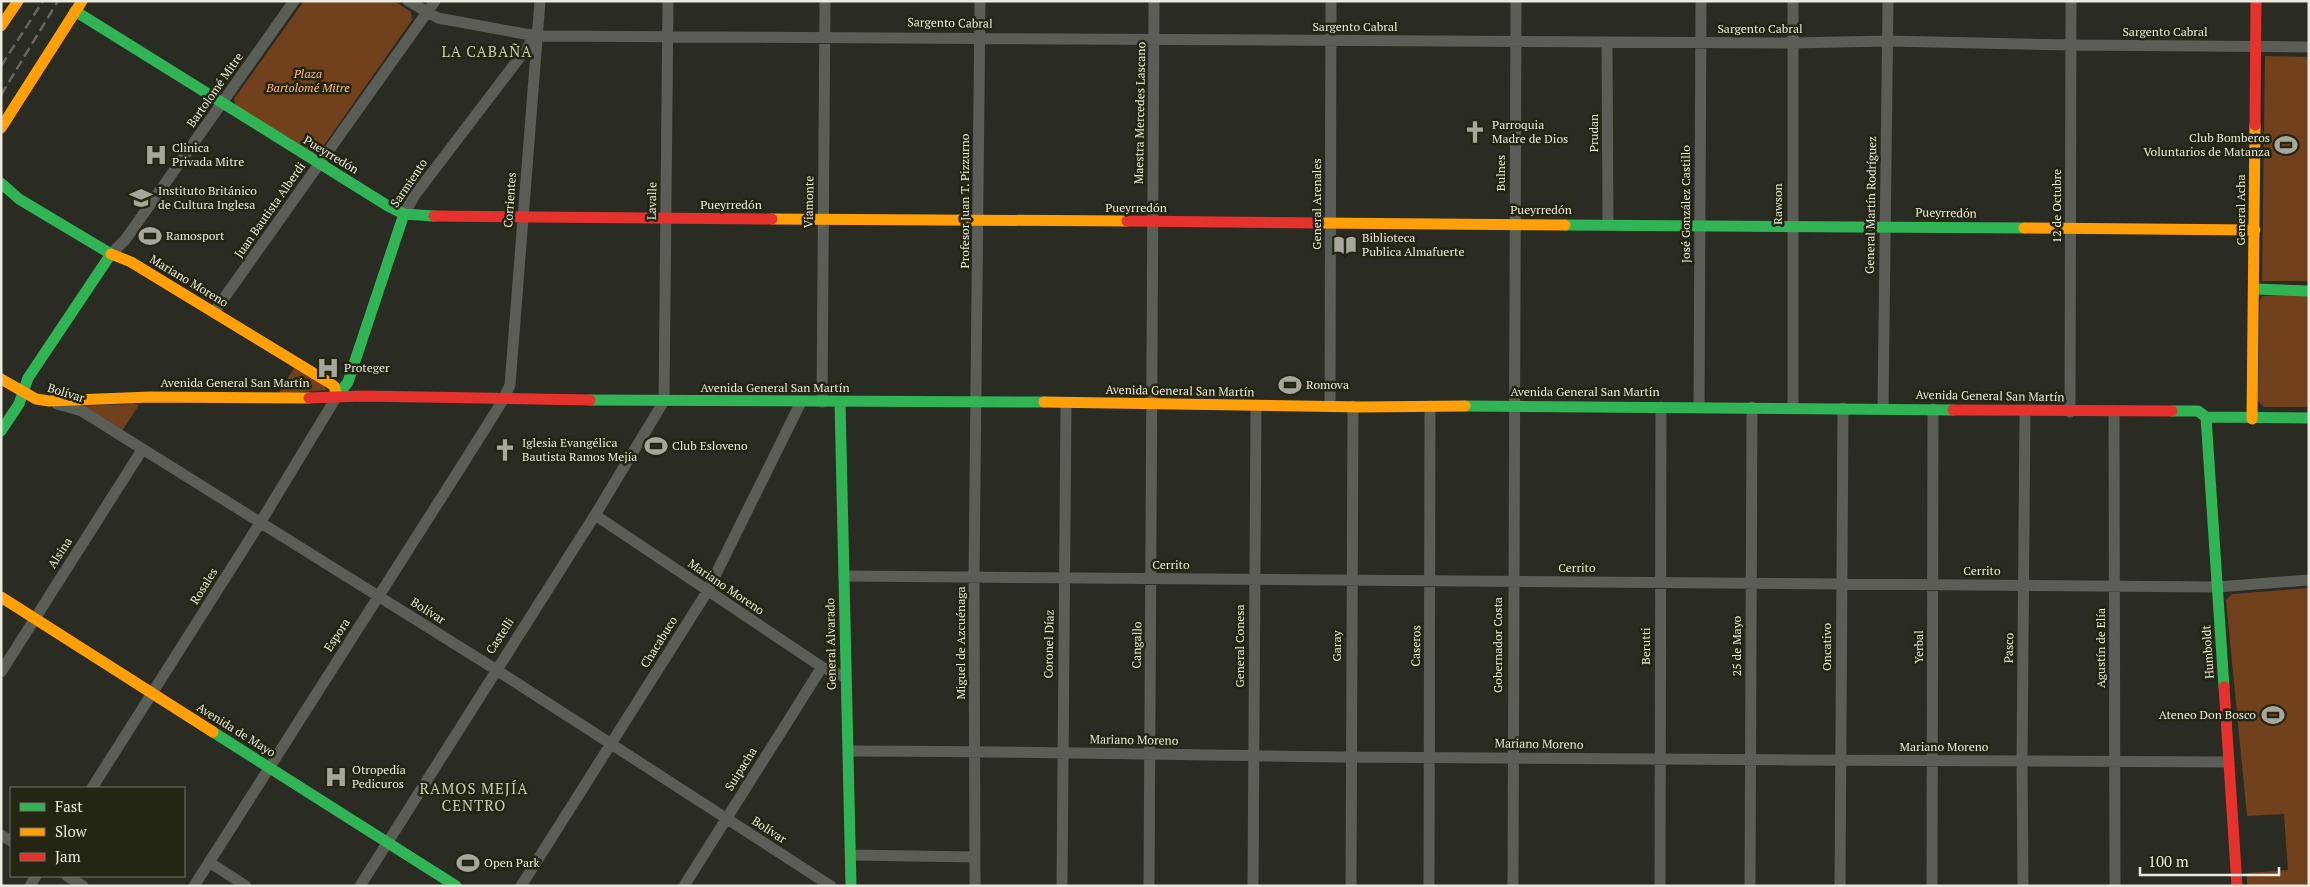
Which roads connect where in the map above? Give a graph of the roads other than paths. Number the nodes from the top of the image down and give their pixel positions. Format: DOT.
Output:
graph roads {
  1 [pos="18,1"];
  2 [pos="294,1"];
  3 [pos="408,1"];
  4 [pos="435,1"];
  5 [pos="540,1"];
  6 [pos="668,1"];
  7 [pos="825,1"];
  8 [pos="980,1"];
  9 [pos="1154,1"];
  10 [pos="1331,1"];
  11 [pos="1516,1"];
  12 [pos="1701,1"];
  13 [pos="1793,1"];
  14 [pos="1888,1"];
  15 [pos="2071,1"];
  16 [pos="2256,1"];
  17 [pos="78,6"];
  18 [pos="6,10"];
  19 [pos="427,13"];
  20 [pos="1,26"];
  21 [pos="536,36"];
  22 [pos="668,36"];
  23 [pos="824,36"];
  24 [pos="980,38"];
  25 [pos="1154,39"];
  26 [pos="1330,41"];
  27 [pos="1888,41"];
  28 [pos="1515,42"];
  29 [pos="1607,42"];
  30 [pos="1701,42"];
  31 [pos="1792,43"];
  32 [pos="2071,45"];
  33 [pos="2256,46"];
  34 [pos="2309,47"];
  35 [pos="222,104"];
  36 [pos="1,128"];
  37 [pos="320,164"];
  38 [pos="1,182"];
  39 [pos="1,194"];
  40 [pos="19,198"];
  41 [pos="404,214"];
  42 [pos="522,217"];
  43 [pos="666,219"];
  44 [pos="823,219"];
  45 [pos="979,221"];
  46 [pos="1152,222"];
  47 [pos="1332,223"];
  48 [pos="1515,224"];
  49 [pos="1608,224"];
  50 [pos="1700,225"];
  51 [pos="1792,226"];
  52 [pos="1884,226"];
  53 [pos="2071,229"];
  54 [pos="2255,230"];
  55 [pos="111,254"];
  56 [pos="2255,290"];
  57 [pos="2309,291"];
  58 [pos="214,312"];
  59 [pos="1,379"];
  60 [pos="22,392"];
  61 [pos="337,396"];
  62 [pos="503,400"];
  63 [pos="49,401"];
  64 [pos="664,401"];
  65 [pos="977,401"];
  66 [pos="801,402"];
  67 [pos="822,402"];
  68 [pos="840,402"];
  69 [pos="1066,403"];
  70 [pos="1152,404"];
  71 [pos="1514,405"];
  72 [pos="1256,406"];
  73 [pos="1330,406"];
  74 [pos="1353,406"];
  75 [pos="1430,406"];
  76 [pos="1661,407"];
  77 [pos="1699,407"];
  78 [pos="1752,407"];
  79 [pos="1793,407"];
  80 [pos="1844,408"];
  81 [pos="1884,408"];
  82 [pos="1933,409"];
  83 [pos="2025,411"];
  84 [pos="2114,411"];
  85 [pos="2070,412"];
  86 [pos="2206,417"];
  87 [pos="2252,418"];
  88 [pos="2308,419"];
  89 [pos="1,431"];
  90 [pos="142,450"];
  91 [pos="595,515"];
  92 [pos="260,523"];
  93 [pos="844,576"];
  94 [pos="974,578"];
  95 [pos="1254,578"];
  96 [pos="1063,579"];
  97 [pos="1152,579"];
  98 [pos="2309,580"];
  99 [pos="1351,581"];
  100 [pos="1430,581"];
  101 [pos="1512,582"];
  102 [pos="1659,582"];
  103 [pos="1751,582"];
  104 [pos="1841,584"];
  105 [pos="1933,584"];
  106 [pos="2024,585"];
  107 [pos="2114,586"];
  108 [pos="2216,587"];
  109 [pos="707,592"];
  110 [pos="1,597"];
  111 [pos="378,597"];
  112 [pos="35,618"];
  113 [pos="822,667"];
  114 [pos="495,669"];
  115 [pos="1,672"];
  116 [pos="844,677"];
  117 [pos="152,694"];
  118 [pos="610,745"];
  119 [pos="849,751"];
  120 [pos="976,752"];
  121 [pos="1061,752"];
  122 [pos="1150,755"];
  123 [pos="1254,755"];
  124 [pos="1350,757"];
  125 [pos="1428,757"];
  126 [pos="1512,757"];
  127 [pos="1660,759"];
  128 [pos="1750,759"];
  129 [pos="1840,760"];
  130 [pos="1933,760"];
  131 [pos="2022,761"];
  132 [pos="2115,761"];
  133 [pos="2229,762"];
  134 [pos="269,768"];
  135 [pos="93,787"];
  136 [pos="726,819"];
  137 [pos="388,842"];
  138 [pos="851,855"];
  139 [pos="975,857"];
  140 [pos="209,862"];
  141 [pos="70,877"];
  142 [pos="83,886"];
  143 [pos="194,886"];
  144 [pos="246,886"];
  145 [pos="360,886"];
  146 [pos="456,886"];
  147 [pos="521,886"];
  148 [pos="684,886"];
  149 [pos="831,886"];
  150 [pos="851,886"];
  151 [pos="975,886"];
  152 [pos="1062,886"];
  153 [pos="1149,886"];
  154 [pos="1253,886"];
  155 [pos="1351,886"];
  156 [pos="1429,886"];
  157 [pos="1513,886"];
  158 [pos="1660,886"];
  159 [pos="1750,886"];
  160 [pos="1840,886"];
  161 [pos="1932,886"];
  162 [pos="2022,886"];
  163 [pos="2115,886"];
  164 [pos="2237,886"];
  1 -- 18 [label="street"];
  2 -- 35 [label="street, Bartolomé Mitre"];
  3 -- 19 [label="street, Sargento Cabral"];
  4 -- 19 [label="street, Juan Bautista Alberdi"];
  5 -- 21 [label="street, Corrientes"];
  6 -- 22 [label="street, Lavalle"];
  7 -- 23 [label="street, Viamonte"];
  8 -- 24 [label="street, Profesor Juan T. Pizzurno"];
  9 -- 25 [label="street, Maestra Mercedes Lascano"];
  10 -- 26 [label="street, General Arenales"];
  11 -- 28 [label="street, Bulnes"];
  12 -- 30 [label="street, José González Castillo"];
  13 -- 31 [label="street, Rawson"];
  14 -- 27 [label="street, General Martín Rodríguez"];
  15 -- 32 [label="street, 12 de Octubre"];
  16 -- 33 [label="street, General Acha"];
  17 -- 35 [label="street, Pueyrredón"];
  17 -- 36 [label="street"];
  18 -- 20 [label="street"];
  19 -- 21 [label="street, Sargento Cabral"];
  19 -- 37 [label="street, Juan Bautista Alberdi"];
  21 -- 22 [label="street, Sargento Cabral"];
  21 -- 41 [label="street, Sarmiento"];
  21 -- 42 [label="street, Corrientes"];
  22 -- 23 [label="street, Sargento Cabral"];
  22 -- 43 [label="street, Lavalle"];
  23 -- 24 [label="street, Sargento Cabral"];
  23 -- 44 [label="street, Viamonte"];
  24 -- 25 [label="street, Sargento Cabral"];
  24 -- 45 [label="street, Profesor Juan T. Pizzurno"];
  25 -- 26 [label="street, Sargento Cabral"];
  25 -- 46 [label="street, Maestra Mercedes Lascano"];
  26 -- 28 [label="street, Sargento Cabral"];
  26 -- 47 [label="street, General Arenales"];
  27 -- 31 [label="street, Sargento Cabral"];
  27 -- 32 [label="street, Sargento Cabral"];
  27 -- 52 [label="street, General Martín Rodríguez"];
  28 -- 29 [label="street, Sargento Cabral"];
  28 -- 48 [label="street, Bulnes"];
  29 -- 30 [label="street, Sargento Cabral"];
  29 -- 49 [label="street, Prudan"];
  30 -- 31 [label="street, Sargento Cabral"];
  30 -- 50 [label="street, José González Castillo"];
  31 -- 51 [label="street, Rawson"];
  32 -- 33 [label="street, Sargento Cabral"];
  32 -- 53 [label="street, 12 de Octubre"];
  33 -- 34 [label="street, Sargento Cabral"];
  33 -- 54 [label="street, General Acha"];
  35 -- 37 [label="street, Pueyrredón"];
  35 -- 55 [label="street, Bartolomé Mitre"];
  37 -- 41 [label="street, Pueyrredón"];
  37 -- 58 [label="street, Juan Bautista Alberdi"];
  38 -- 40 [label="street, Mariano Moreno"];
  39 -- 40 [label="street, Mariano Moreno"];
  40 -- 55 [label="street, Mariano Moreno"];
  41 -- 42 [label="street, Pueyrredón"];
  41 -- 61 [label="street, Sarmiento"];
  42 -- 43 [label="street, Pueyrredón"];
  42 -- 62 [label="street, Corrientes"];
  43 -- 44 [label="street, Pueyrredón"];
  43 -- 64 [label="street, Lavalle"];
  44 -- 45 [label="street, Pueyrredón"];
  44 -- 67 [label="street, Viamonte"];
  45 -- 46 [label="street, Pueyrredón"];
  45 -- 65 [label="street, Profesor Juan T. Pizzurno"];
  46 -- 47 [label="street, Pueyrredón"];
  46 -- 70 [label="street, Maestra Mercedes Lascano"];
  47 -- 48 [label="street, Pueyrredón"];
  47 -- 73 [label="street, General Arenales"];
  48 -- 49 [label="street, Pueyrredón"];
  48 -- 71 [label="street, Bulnes"];
  49 -- 50 [label="street, Pueyrredón"];
  50 -- 51 [label="street, Pueyrredón"];
  50 -- 77 [label="street, José González Castillo"];
  51 -- 52 [label="street, Pueyrredón"];
  51 -- 79 [label="street, Rawson"];
  52 -- 53 [label="street, Pueyrredón"];
  52 -- 81 [label="street, General Martín Rodríguez"];
  53 -- 54 [label="street, Pueyrredón"];
  53 -- 85 [label="street, 12 de Octubre"];
  54 -- 56 [label="street, General Acha"];
  55 -- 58 [label="street, Mariano Moreno"];
  55 -- 60 [label="street, Bartolomé Mitre"];
  56 -- 57 [label="street"];
  56 -- 87 [label="street, General Acha"];
  58 -- 61 [label="street, Mariano Moreno"];
  59 -- 60 [label="street, Bolívar"];
  60 -- 63 [label="street, Bolívar"];
  60 -- 89 [label="street, Bartolomé Mitre"];
  61 -- 62 [label="street, Avenida General San Martín"];
  61 -- 63 [label="street, Avenida General San Martín"];
  61 -- 92 [label="street, Rosales"];
  62 -- 64 [label="street, Avenida General San Martín"];
  62 -- 111 [label="street, Espora"];
  63 -- 90 [label="street, Bolívar"];
  64 -- 66 [label="street, Avenida General San Martín"];
  64 -- 91 [label="street, Castelli"];
  65 -- 68 [label="street, Avenida General San Martín"];
  65 -- 69 [label="street, Avenida General San Martín"];
  65 -- 94 [label="street, Miguel de Azcuénaga"];
  66 -- 67 [label="street, Avenida General San Martín"];
  66 -- 109 [label="street, Chacabuco"];
  67 -- 68 [label="street, Avenida General San Martín"];
  68 -- 93 [label="street, General Alvarado"];
  69 -- 70 [label="street, Avenida General San Martín"];
  69 -- 96 [label="street, Coronel Díaz"];
  70 -- 72 [label="street, Avenida General San Martín"];
  70 -- 97 [label="street, Cangallo"];
  71 -- 75 [label="street, Avenida General San Martín"];
  71 -- 76 [label="street, Avenida General San Martín"];
  71 -- 101 [label="street, Gobernador Costa"];
  72 -- 73 [label="street, Avenida General San Martín"];
  72 -- 95 [label="street, General Conesa"];
  73 -- 74 [label="street, Avenida General San Martín"];
  74 -- 75 [label="street, Avenida General San Martín"];
  74 -- 99 [label="street, Garay"];
  75 -- 100 [label="street, Caseros"];
  76 -- 77 [label="street, Avenida General San Martín"];
  76 -- 102 [label="street, Berutti"];
  77 -- 78 [label="street, Avenida General San Martín"];
  78 -- 79 [label="street, Avenida General San Martín"];
  78 -- 103 [label="street, 25 de Mayo"];
  79 -- 80 [label="street, Avenida General San Martín"];
  80 -- 81 [label="street, Avenida General San Martín"];
  80 -- 104 [label="street, Oncativo"];
  81 -- 82 [label="street, Avenida General San Martín"];
  82 -- 83 [label="street, Avenida General San Martín"];
  82 -- 105 [label="street, Yerbal"];
  83 -- 85 [label="street, Avenida General San Martín"];
  83 -- 106 [label="street, Pasco"];
  84 -- 85 [label="street, Avenida General San Martín"];
  84 -- 86 [label="street, Avenida General San Martín"];
  84 -- 107 [label="street, Agustín de Elía"];
  86 -- 87 [label="street, Avenida General San Martín"];
  86 -- 108 [label="street, Humboldt"];
  87 -- 88 [label="street, Avenida General San Martín"];
  90 -- 92 [label="street, Bolívar"];
  90 -- 112 [label="street, Alsina"];
  91 -- 109 [label="street, Mariano Moreno"];
  91 -- 114 [label="street, Castelli"];
  92 -- 111 [label="street, Bolívar"];
  92 -- 117 [label="street, Rosales"];
  93 -- 94 [label="street, Cerrito"];
  93 -- 116 [label="street, General Alvarado"];
  94 -- 96 [label="street, Cerrito"];
  94 -- 120 [label="street, Miguel de Azcuénaga"];
  95 -- 97 [label="street, Cerrito"];
  95 -- 99 [label="street, Cerrito"];
  95 -- 123 [label="street, General Conesa"];
  96 -- 97 [label="street, Cerrito"];
  96 -- 121 [label="street, Coronel Díaz"];
  97 -- 122 [label="street, Cangallo"];
  98 -- 108 [label="street, Cerrito"];
  99 -- 100 [label="street, Cerrito"];
  99 -- 124 [label="street, Garay"];
  100 -- 101 [label="street, Cerrito"];
  100 -- 125 [label="street, Caseros"];
  101 -- 102 [label="street, Cerrito"];
  101 -- 126 [label="street, Gobernador Costa"];
  102 -- 103 [label="street, Cerrito"];
  102 -- 127 [label="street, Berutti"];
  103 -- 104 [label="street, Cerrito"];
  103 -- 128 [label="street, 25 de Mayo"];
  104 -- 105 [label="street, Cerrito"];
  104 -- 129 [label="street, Oncativo"];
  105 -- 106 [label="street, Cerrito"];
  105 -- 130 [label="street, Yerbal"];
  106 -- 107 [label="street, Cerrito"];
  106 -- 131 [label="street, Pasco"];
  107 -- 108 [label="street, Cerrito"];
  107 -- 132 [label="street, Agustín de Elía"];
  108 -- 133 [label="street, Humboldt"];
  109 -- 113 [label="street, Mariano Moreno"];
  109 -- 118 [label="street, Chacabuco"];
  110 -- 112 [label="street, Avenida de Mayo"];
  111 -- 114 [label="street, Bolívar"];
  111 -- 134 [label="street, Espora"];
  112 -- 115 [label="street, Alsina"];
  112 -- 117 [label="street, Avenida de Mayo"];
  113 -- 116 [label="street, Mariano Moreno"];
  113 -- 136 [label="street, Suipacha"];
  114 -- 118 [label="street, Bolívar"];
  114 -- 137 [label="street, Castelli"];
  116 -- 119 [label="street, General Alvarado"];
  117 -- 134 [label="street, Avenida de Mayo"];
  117 -- 135 [label="street, Rosales"];
  118 -- 136 [label="street, Bolívar"];
  118 -- 147 [label="street, Chacabuco"];
  119 -- 120 [label="street, Mariano Moreno"];
  119 -- 138 [label="street, General Alvarado"];
  120 -- 121 [label="street, Mariano Moreno"];
  120 -- 139 [label="street, Miguel de Azcuénaga"];
  121 -- 122 [label="street, Mariano Moreno"];
  121 -- 152 [label="street, Coronel Díaz"];
  122 -- 123 [label="street, Mariano Moreno"];
  122 -- 153 [label="street, Cangallo"];
  123 -- 124 [label="street, Mariano Moreno"];
  123 -- 154 [label="street, General Conesa"];
  124 -- 125 [label="street, Mariano Moreno"];
  124 -- 155 [label="street, Garay"];
  125 -- 126 [label="street, Mariano Moreno"];
  125 -- 156 [label="street, Caseros"];
  126 -- 127 [label="street, Mariano Moreno"];
  126 -- 157 [label="street, Gobernador Costa"];
  127 -- 128 [label="street, Mariano Moreno"];
  127 -- 158 [label="street, Berutti"];
  128 -- 129 [label="street, Mariano Moreno"];
  128 -- 159 [label="street, 25 de Mayo"];
  129 -- 130 [label="street, Mariano Moreno"];
  129 -- 160 [label="street, Oncativo"];
  130 -- 131 [label="street, Mariano Moreno"];
  130 -- 161 [label="street, Yerbal"];
  131 -- 132 [label="street, Mariano Moreno"];
  131 -- 162 [label="street, Pasco"];
  132 -- 133 [label="street, Mariano Moreno"];
  132 -- 163 [label="street, Agustín de Elía"];
  133 -- 164 [label="street, Humboldt"];
  134 -- 137 [label="street, Avenida de Mayo"];
  134 -- 140 [label="street, Espora"];
  136 -- 148 [label="street, Suipacha"];
  136 -- 149 [label="street, Bolívar"];
  137 -- 145 [label="street, Castelli"];
  137 -- 146 [label="street, Avenida de Mayo"];
  138 -- 139 [label="street"];
  138 -- 150 [label="street, General Alvarado"];
  139 -- 151 [label="street, Miguel de Azcuénaga"];
  140 -- 143 [label="street, Espora"];
  140 -- 144 [label="street"];
  141 -- 142 [label="street"];
}
